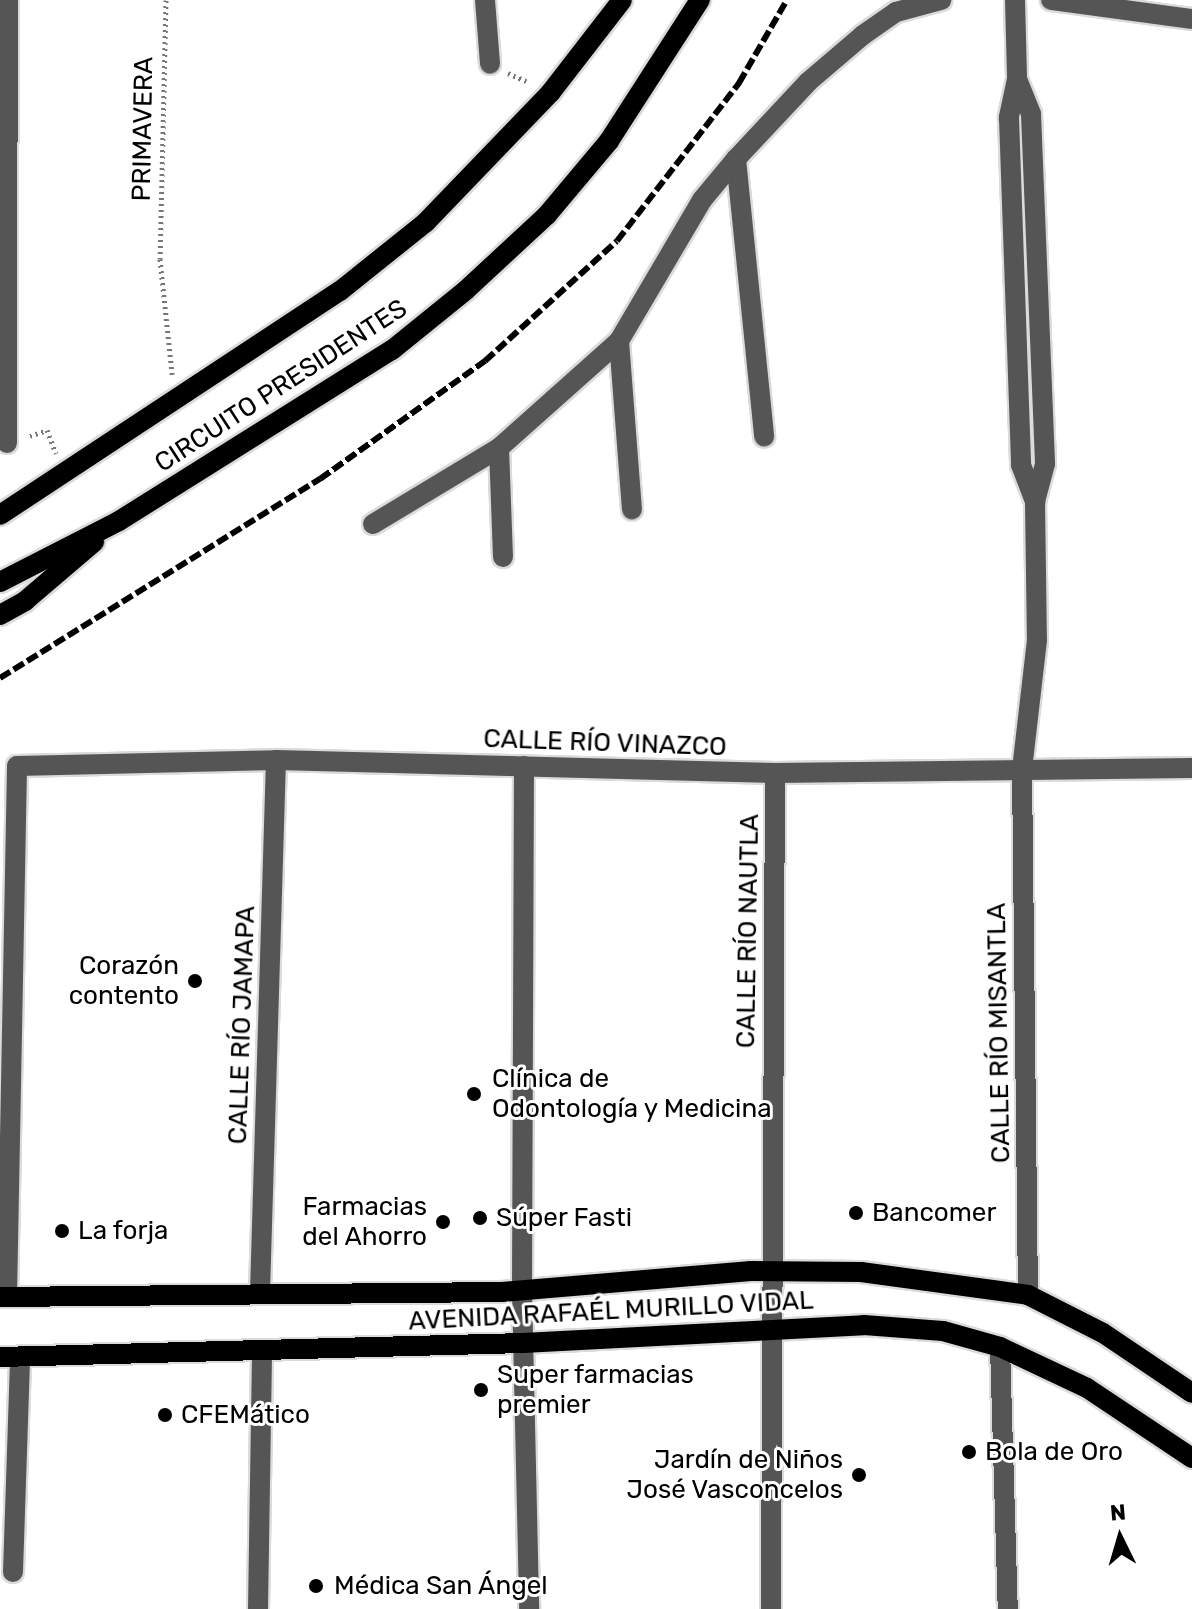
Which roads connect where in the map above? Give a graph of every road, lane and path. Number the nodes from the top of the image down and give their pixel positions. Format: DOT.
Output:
graph roads {
  1 [pos="8,0"];
  2 [pos="166,0"];
  3 [pos="485,0"];
  4 [pos="622,0"];
  5 [pos="700,0"];
  6 [pos="941,0"];
  7 [pos="1015,0"];
  8 [pos="1051,0"];
  9 [pos="1192,19"];
  10 [pos="490,64"];
  11 [pos="551,92"];
  12 [pos="736,159"];
  13 [pos="619,341"];
  14 [pos="175,400"];
  15 [pos="764,437"];
  16 [pos="7,443"];
  17 [pos="499,448"];
  18 [pos="64,473"];
  19 [pos="632,509"];
  20 [pos="0,515"];
  21 [pos="119,521"];
  22 [pos="373,524"];
  23 [pos="503,557"];
  24 [pos="0,582"];
  25 [pos="0,615"];
  26 [pos="276,760"];
  27 [pos="524,766"];
  28 [pos="1192,768"];
  29 [pos="1022,769"];
  30 [pos="775,773"];
  31 [pos="770,1270"];
  32 [pos="522,1291"];
  33 [pos="260,1292"];
  34 [pos="1028,1295"];
  35 [pos="4,1297"];
  36 [pos="771,1330"];
  37 [pos="523,1343"];
  38 [pos="1000,1347"];
  39 [pos="262,1350"];
  40 [pos="10,1357"];
  41 [pos="1192,1393"];
  42 [pos="1192,1458"];
  43 [pos="13,1572"];
  44 [pos="258,1609"];
  45 [pos="529,1609"];
  46 [pos="771,1609"];
  47 [pos="1008,1609"];
  1 -- 16 [label="street"];
  2 -- 14 [label="path, PRIMAVERA"];
  3 -- 10 [label="street"];
  4 -- 11 [label="main road, CIRCUITO PRESIDENTES"];
  5 -- 21 [label="main road, CIRCUITO PRESIDENTES"];
  6 -- 12 [label="street"];
  7 -- 29 [label="street, CALLE RÍO MISANTLA"];
  8 -- 9 [label="street"];
  10 -- 11 [label="path"];
  11 -- 14 [label="main road, CIRCUITO PRESIDENTES"];
  12 -- 13 [label="street"];
  12 -- 15 [label="street"];
  13 -- 17 [label="street"];
  13 -- 19 [label="street"];
  14 -- 18 [label="main road, CIRCUITO PRESIDENTES"];
  16 -- 18 [label="path"];
  17 -- 22 [label="street"];
  17 -- 23 [label="street"];
  18 -- 20 [label="main road, CIRCUITO PRESIDENTES"];
  21 -- 24 [label="main road, CIRCUITO PRESIDENTES"];
  21 -- 25 [label="main road"];
  26 -- 27 [label="street, CALLE RÍO VINAZCO"];
  26 -- 33 [label="street, CALLE RÍO JAMAPA"];
  26 -- 35 [label="street, CALLE RÍO VINAZCO"];
  27 -- 30 [label="street, CALLE RÍO VINAZCO"];
  27 -- 32 [label="street"];
  28 -- 29 [label="street, CALLE RÍO VINAZCO"];
  29 -- 30 [label="street, CALLE RÍO VINAZCO"];
  29 -- 34 [label="street, CALLE RÍO MISANTLA"];
  30 -- 31 [label="street, CALLE RÍO NAUTLA"];
  31 -- 32 [label="main road, AVENIDA RAFAÉL MURILLO VIDAL"];
  31 -- 34 [label="main road, AVENIDA RAFAÉL MURILLO VIDAL"];
  31 -- 36 [label="street, CALLE RÍO NAUTLA"];
  32 -- 33 [label="main road, AVENIDA RAFAÉL MURILLO VIDAL"];
  32 -- 37 [label="street"];
  33 -- 35 [label="main road, AVENIDA RAFAÉL MURILLO VIDAL"];
  34 -- 41 [label="main road, AVENIDA RAFAÉL MURILLO VIDAL"];
  36 -- 37 [label="main road, AVENIDA RAFAÉL MURILLO VIDAL"];
  36 -- 38 [label="main road, AVENIDA RAFAÉL MURILLO VIDAL"];
  36 -- 46 [label="street, CALLE RÍO NAUTLA"];
  37 -- 39 [label="main road, AVENIDA RAFAÉL MURILLO VIDAL"];
  37 -- 45 [label="street"];
  38 -- 42 [label="main road, AVENIDA RAFAÉL MURILLO VIDAL"];
  38 -- 47 [label="street"];
  39 -- 40 [label="main road, AVENIDA RAFAÉL MURILLO VIDAL"];
  39 -- 44 [label="street"];
  40 -- 43 [label="street"];
}
